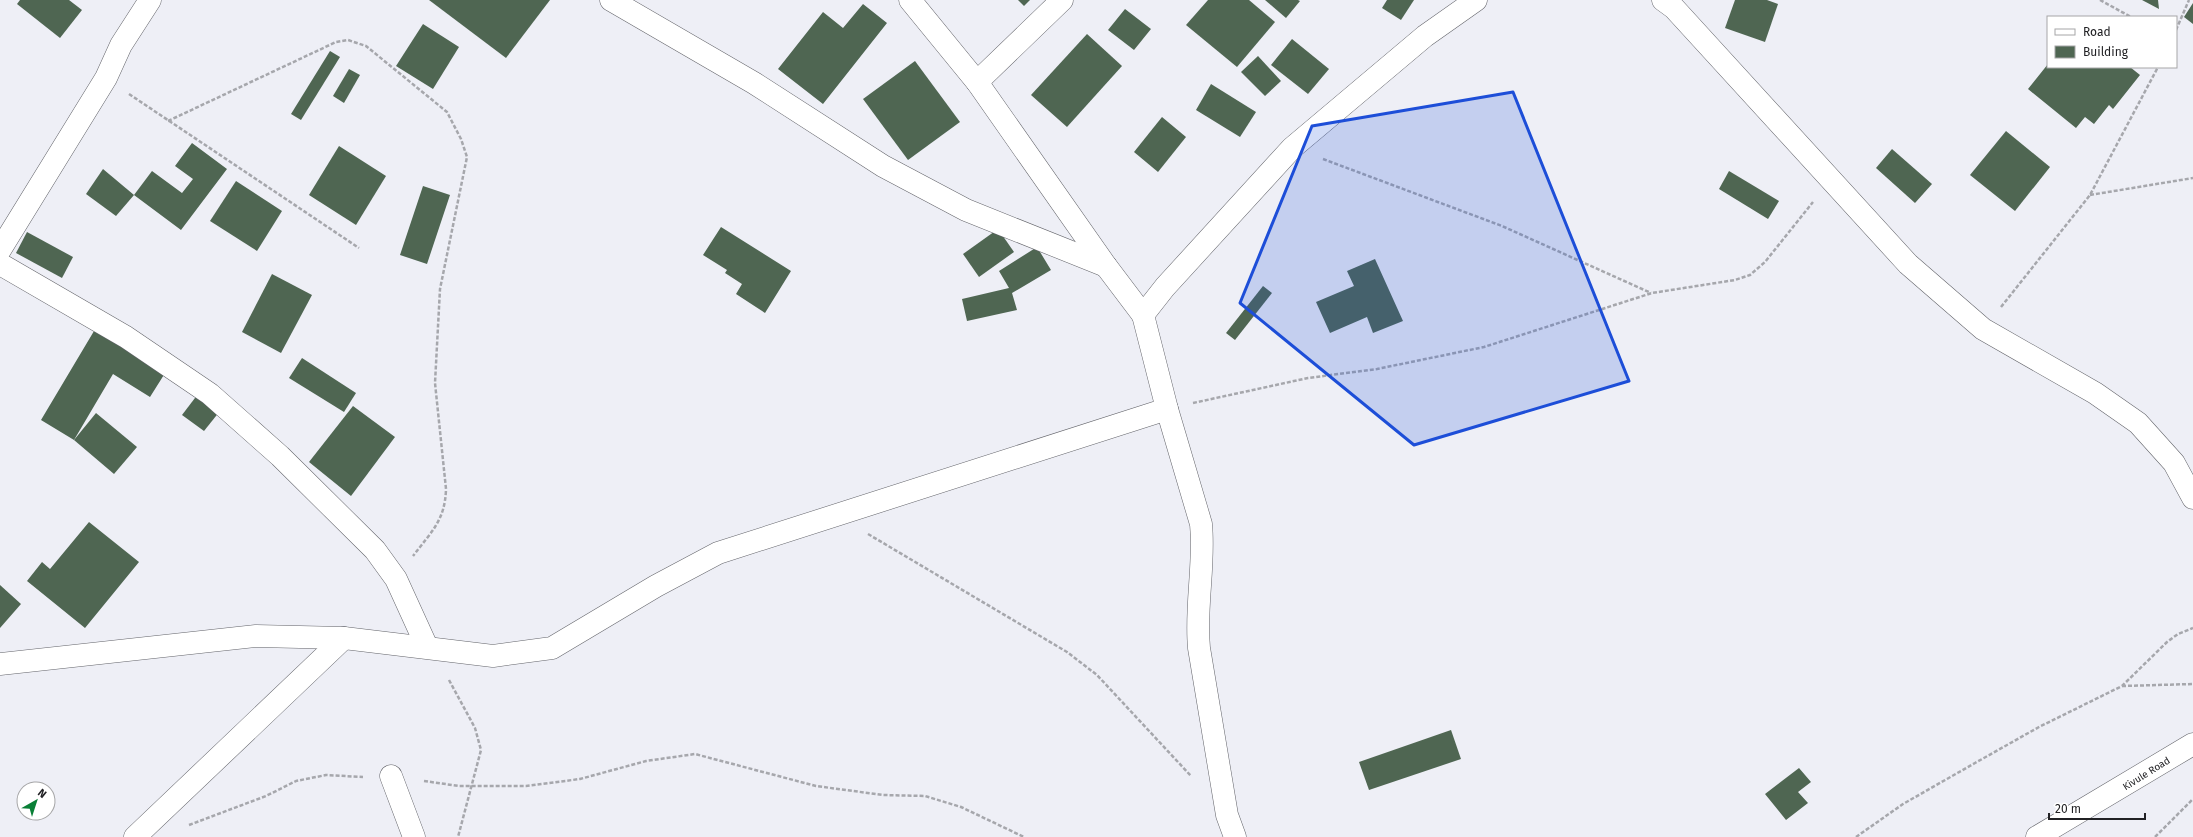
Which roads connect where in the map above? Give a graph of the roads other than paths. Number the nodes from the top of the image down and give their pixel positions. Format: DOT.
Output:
graph roads {
  1 [pos="150,0"];
  2 [pos="610,0"];
  3 [pos="910,0"];
  4 [pos="1062,0"];
  5 [pos="1476,0"];
  6 [pos="1663,0"];
  7 [pos="977,82"];
  8 [pos="0,250"];
  9 [pos="0,264"];
  10 [pos="1106,266"];
  11 [pos="1143,315"];
  12 [pos="1167,409"];
  13 [pos="2193,498"];
  14 [pos="344,638"];
  15 [pos="435,648"];
  16 [pos="0,664"];
  17 [pos="2193,744"];
  18 [pos="391,776"];
  19 [pos="135,837"];
  20 [pos="414,837"];
  21 [pos="1235,837"];
  22 [pos="2037,837"];
  1 -- 8 [label="street"];
  2 -- 10 [label="street"];
  3 -- 7 [label="street"];
  4 -- 7 [label="street"];
  5 -- 11 [label="street"];
  6 -- 13 [label="street"];
  7 -- 10 [label="street"];
  9 -- 15 [label="street"];
  10 -- 11 [label="street"];
  11 -- 12 [label="street"];
  12 -- 15 [label="street"];
  12 -- 21 [label="street"];
  14 -- 15 [label="street"];
  14 -- 16 [label="street"];
  14 -- 19 [label="street"];
  17 -- 22 [label="street, Kivule Road"];
  18 -- 20 [label="street"];
}
